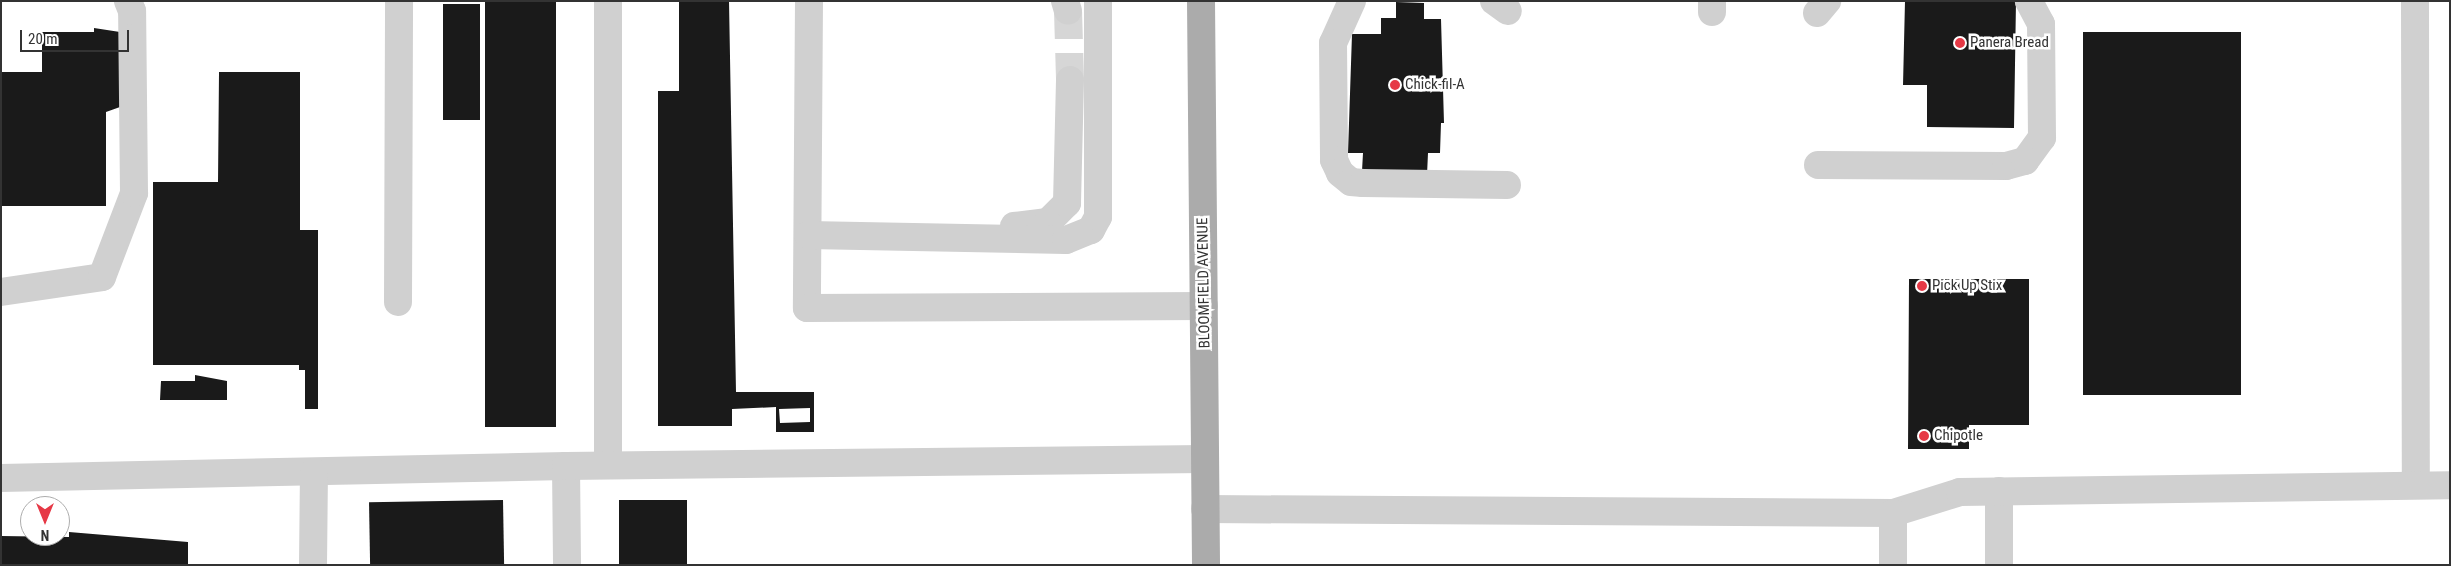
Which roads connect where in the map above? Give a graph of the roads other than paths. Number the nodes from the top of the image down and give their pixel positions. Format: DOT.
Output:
graph roads {
  1 [pos="128,1"];
  2 [pos="400,1"];
  3 [pos="608,1"];
  4 [pos="809,1"];
  5 [pos="1098,1"];
  6 [pos="1201,1"];
  7 [pos="1352,1"];
  8 [pos="2029,1"];
  9 [pos="2414,1"];
  10 [pos="1070,80"];
  11 [pos="1818,165"];
  12 [pos="1507,185"];
  13 [pos="863,234"];
  14 [pos="808,235"];
  15 [pos="1,292"];
  16 [pos="398,302"];
  17 [pos="1204,306"];
  18 [pos="1205,459"];
  19 [pos="608,465"];
  20 [pos="566,466"];
  21 [pos="314,472"];
  22 [pos="1,478"];
  23 [pos="2416,485"];
  24 [pos="2450,485"];
  25 [pos="1999,490"];
  26 [pos="1205,509"];
  27 [pos="1893,513"];
  28 [pos="313,565"];
  29 [pos="567,565"];
  30 [pos="1206,565"];
  31 [pos="1893,565"];
  32 [pos="1999,565"];
  1 -- 15 [label="lane"];
  2 -- 16 [label="lane"];
  3 -- 19 [label="lane"];
  4 -- 14 [label="lane"];
  5 -- 13 [label="lane"];
  6 -- 17 [label="main road, BLOOMFIELD AVENUE"];
  7 -- 12 [label="lane"];
  8 -- 11 [label="lane"];
  9 -- 23 [label="lane"];
  10 -- 13 [label="lane"];
  13 -- 14 [label="lane"];
  14 -- 17 [label="lane"];
  17 -- 18 [label="main road, BLOOMFIELD AVENUE"];
  18 -- 19 [label="lane"];
  18 -- 26 [label="main road, BLOOMFIELD AVENUE"];
  19 -- 20 [label="lane"];
  20 -- 21 [label="lane"];
  20 -- 29 [label="lane"];
  21 -- 22 [label="lane"];
  21 -- 28 [label="lane"];
  23 -- 24 [label="lane"];
  23 -- 25 [label="lane"];
  25 -- 27 [label="lane"];
  25 -- 32 [label="lane"];
  26 -- 27 [label="lane"];
  26 -- 30 [label="main road, BLOOMFIELD AVENUE"];
  27 -- 31 [label="lane"];
}
